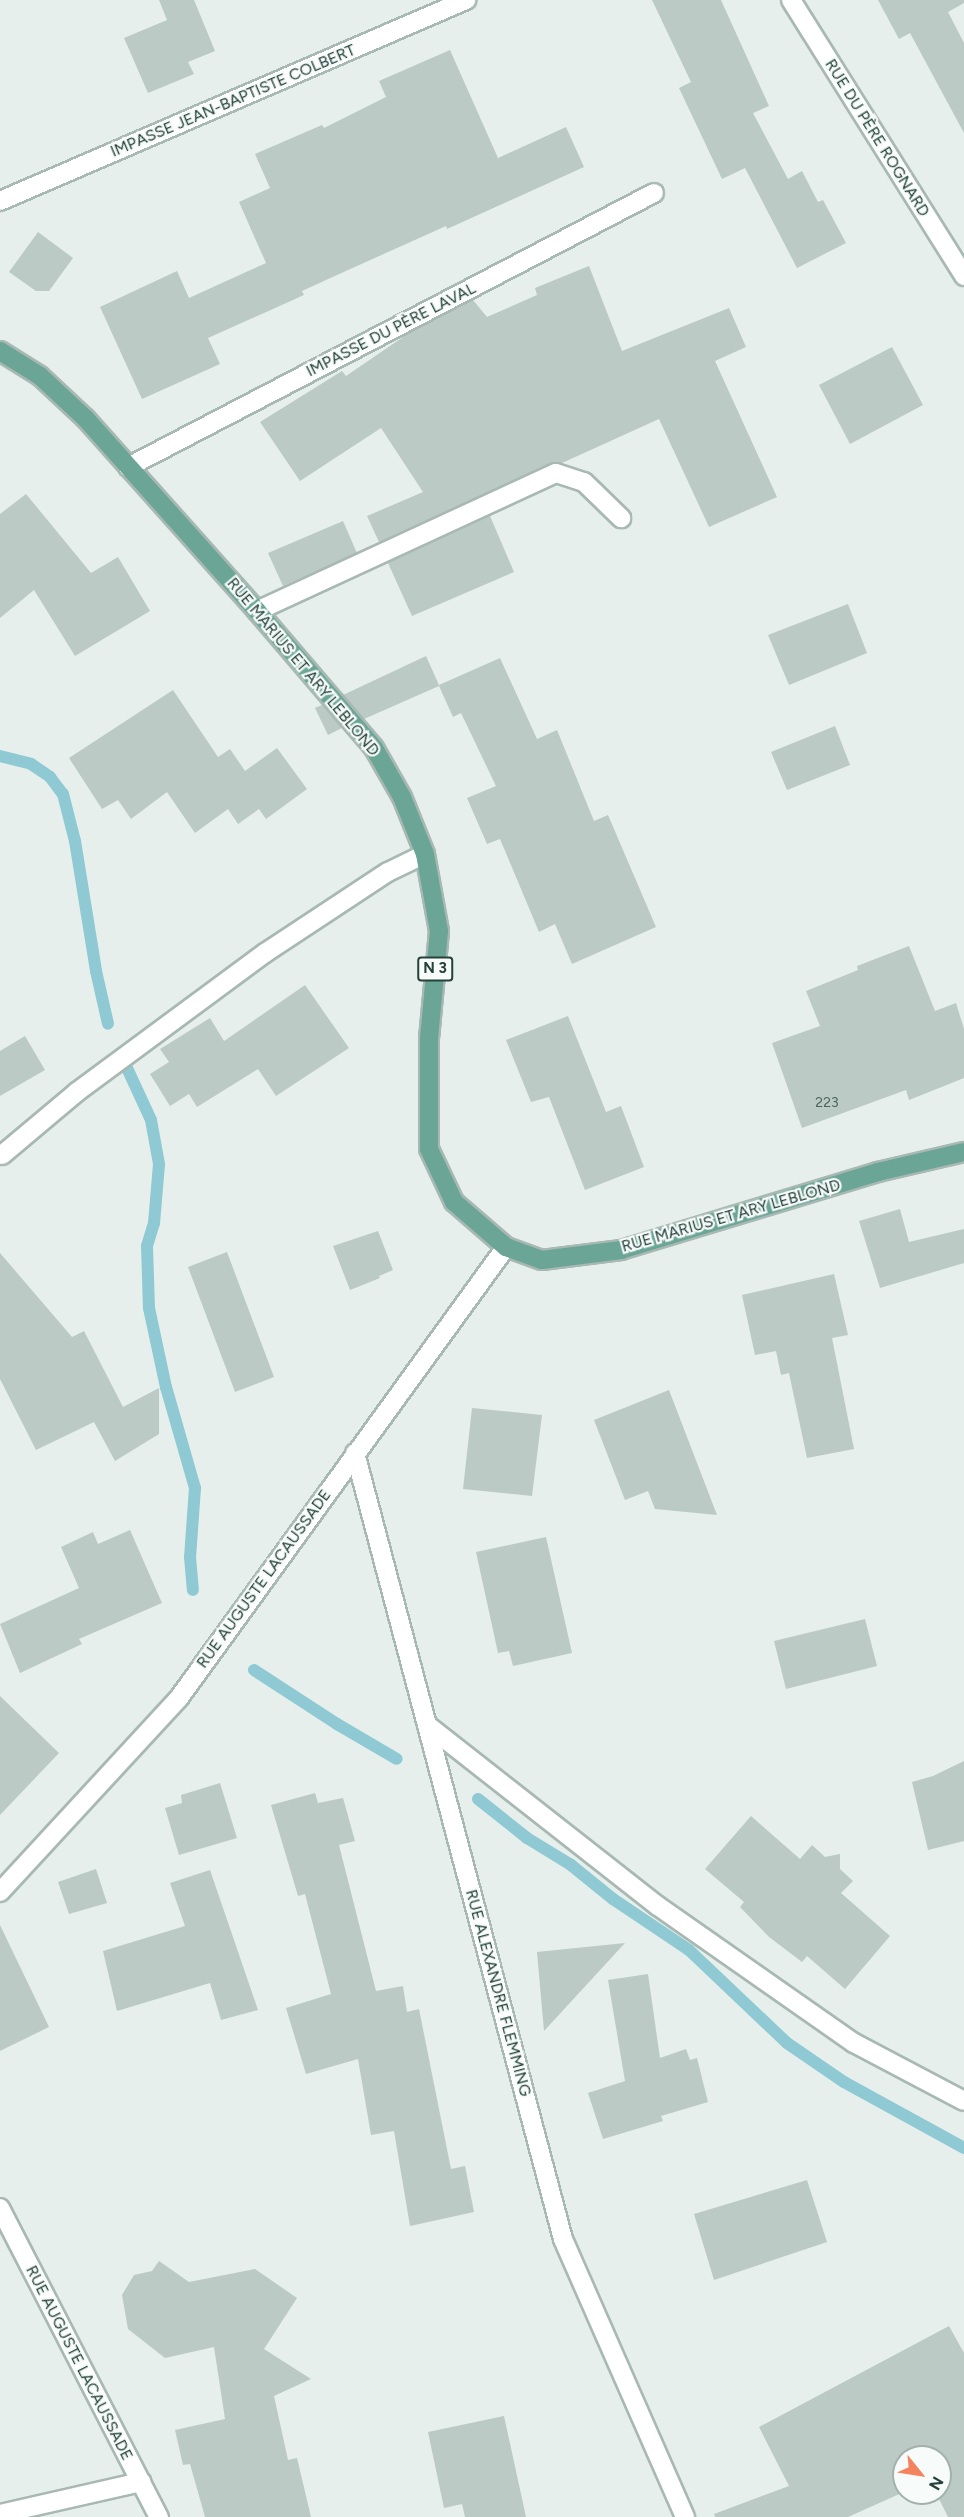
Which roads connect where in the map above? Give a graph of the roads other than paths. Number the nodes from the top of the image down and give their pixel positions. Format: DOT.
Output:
graph roads {
  1 [pos="466,0"];
  2 [pos="791,0"];
  3 [pos="654,193"];
  4 [pos="0,201"];
  5 [pos="964,276"];
  6 [pos="0,351"];
  7 [pos="128,466"];
  8 [pos="621,518"];
  9 [pos="257,611"];
  10 [pos="425,854"];
  11 [pos="964,1152"];
  12 [pos="2,1155"];
  13 [pos="506,1247"];
  14 [pos="355,1453"];
  15 [pos="428,1725"];
  16 [pos="0,1892"];
  17 [pos="964,2101"];
  18 [pos="0,2208"];
  19 [pos="141,2482"];
  20 [pos="0,2514"];
  21 [pos="159,2517"];
  22 [pos="685,2517"];
  1 -- 4 [label="street, IMPASSE JEAN-BAPTISTE COLBERT"];
  2 -- 5 [label="street, RUE DU PÈRE ROGNARD"];
  3 -- 7 [label="street, IMPASSE DU PÈRE LAVAL"];
  6 -- 7 [label="main road, RUE MARIUS ET ARY LEBLOND / N 3"];
  7 -- 9 [label="main road, RUE MARIUS ET ARY LEBLOND / N 3"];
  8 -- 9 [label="street"];
  9 -- 10 [label="main road, RUE MARIUS ET ARY LEBLOND / N 3"];
  10 -- 12 [label="street"];
  10 -- 13 [label="main road, RUE MARIUS ET ARY LEBLOND / N 3"];
  11 -- 13 [label="main road, RUE MARIUS ET ARY LEBLOND / N 3"];
  13 -- 14 [label="street, RUE AUGUSTE LACAUSSADE"];
  14 -- 15 [label="street, RUE ALEXANDRE FLEMMING"];
  14 -- 16 [label="street, RUE AUGUSTE LACAUSSADE"];
  15 -- 17 [label="street"];
  15 -- 22 [label="street, RUE ALEXANDRE FLEMMING"];
  18 -- 19 [label="street, RUE AUGUSTE LACAUSSADE"];
  19 -- 20 [label="street"];
  19 -- 21 [label="street, RUE AUGUSTE LACAUSSADE"];
}
